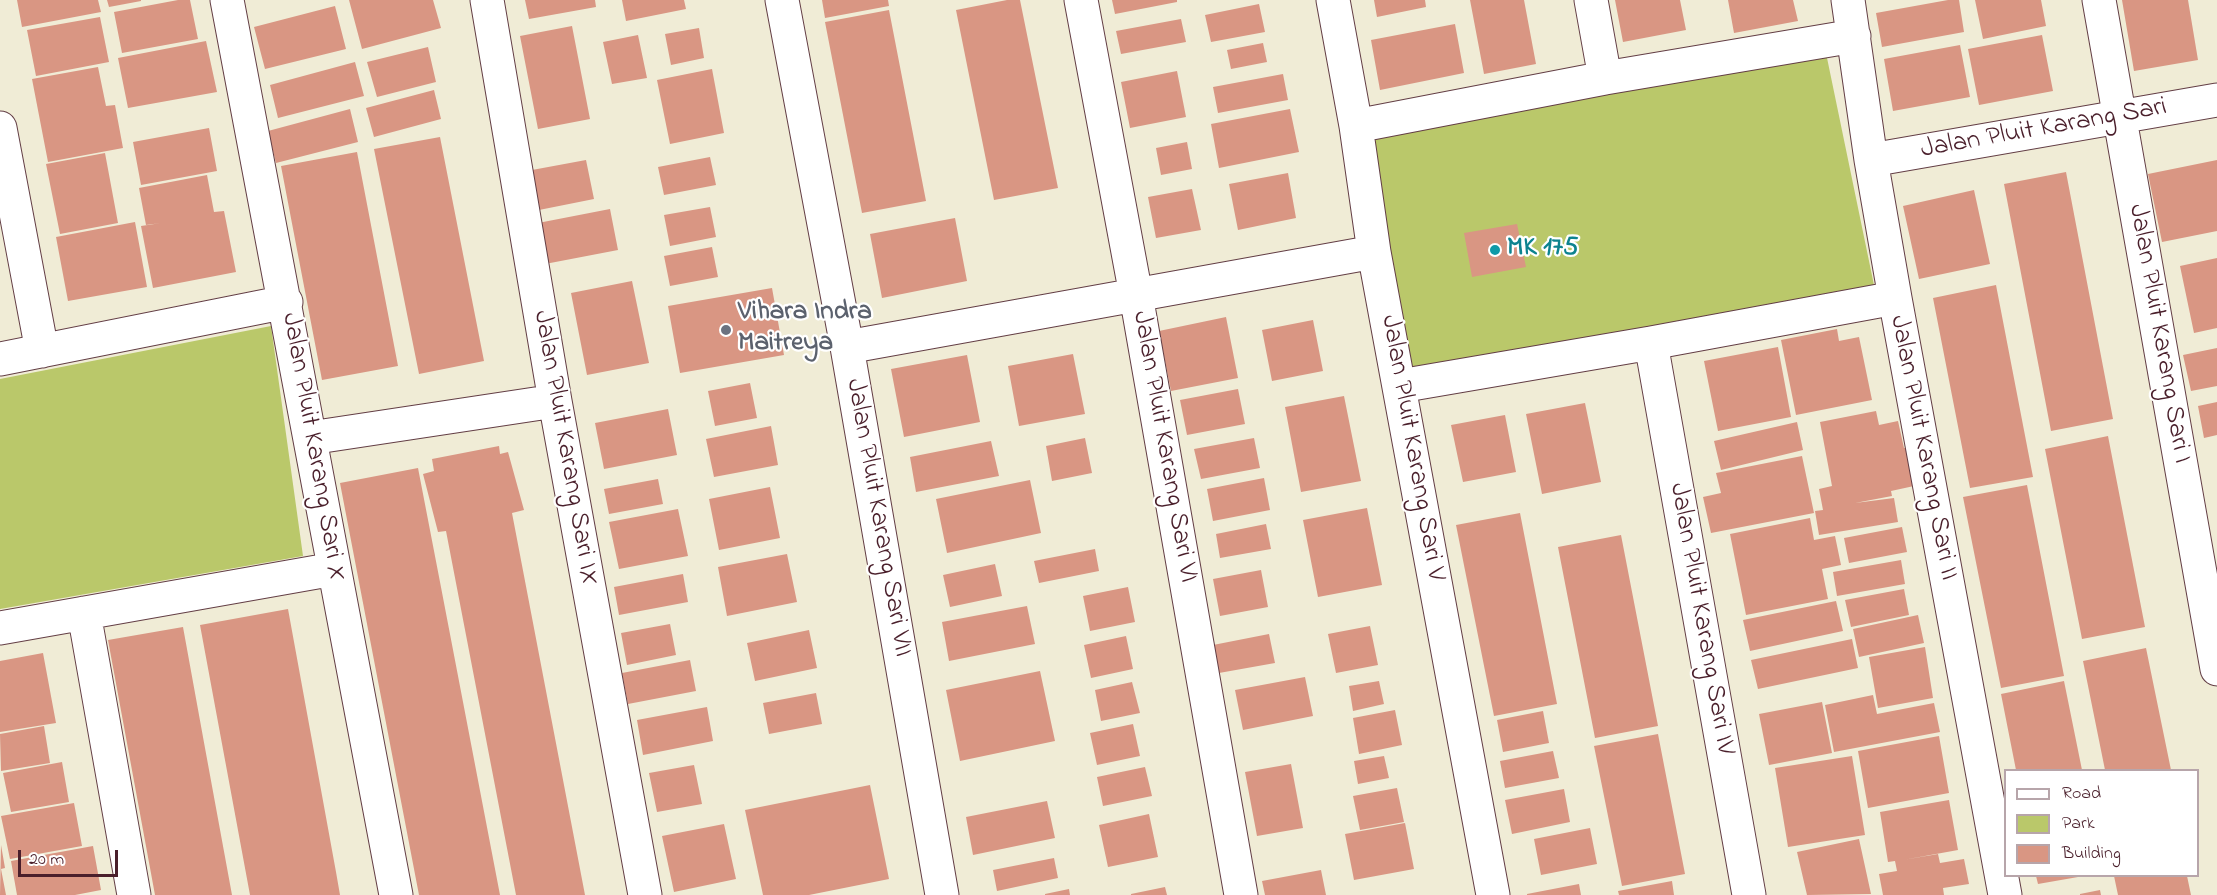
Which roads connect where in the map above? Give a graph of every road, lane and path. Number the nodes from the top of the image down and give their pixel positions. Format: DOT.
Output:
graph roads {
  1 [pos="228,0"];
  2 [pos="487,0"];
  3 [pos="782,0"];
  4 [pos="1082,0"];
  5 [pos="1333,0"];
  6 [pos="1591,0"];
  7 [pos="1848,0"];
  8 [pos="2099,0"];
  9 [pos="1854,36"];
  10 [pos="1605,78"];
  11 [pos="2217,100"];
  12 [pos="2120,118"];
  13 [pos="1356,126"];
  14 [pos="0,128"];
  15 [pos="1871,160"];
  16 [pos="1374,252"];
  17 [pos="1136,295"];
  18 [pos="1895,298"];
  19 [pos="286,302"];
  20 [pos="1651,344"];
  21 [pos="847,347"];
  22 [pos="42,351"];
  23 [pos="0,359"];
  24 [pos="1400,386"];
  25 [pos="555,401"];
  26 [pos="310,438"];
  27 [pos="334,569"];
  28 [pos="84,613"];
  29 [pos="0,627"];
  30 [pos="2217,669"];
  31 [pos="134,895"];
  32 [pos="396,895"];
  33 [pos="645,895"];
  34 [pos="942,895"];
  35 [pos="1241,895"];
  36 [pos="1493,895"];
  37 [pos="1749,895"];
  38 [pos="2006,895"];
  1 -- 19 [label="street, Jalan Pluit Karang Sari X"];
  2 -- 25 [label="street, Jalan Pluit Karang Sari IX"];
  3 -- 21 [label="street, Jalan Pluit Karang Sari VII"];
  4 -- 17 [label="street, Jalan Pluit Karang Sari VI"];
  5 -- 13 [label="street, Jalan Pluit Karang Sari V"];
  6 -- 10 [label="street"];
  7 -- 9 [label="street, Jalan Pluit Karang Sari II"];
  8 -- 12 [label="street, Jalan Pluit Karang Sari I"];
  9 -- 10 [label="street"];
  9 -- 15 [label="street, Jalan Pluit Karang Sari II"];
  10 -- 13 [label="street"];
  11 -- 12 [label="street, Jalan Pluit Karang Sari"];
  12 -- 15 [label="street, Jalan Pluit Karang Sari"];
  12 -- 30 [label="street, Jalan Pluit Karang Sari I"];
  13 -- 16 [label="street, Jalan Pluit Karang Sari V"];
  14 -- 22 [label="street"];
  15 -- 18 [label="street, Jalan Pluit Karang Sari II"];
  16 -- 17 [label="street"];
  16 -- 24 [label="street, Jalan Pluit Karang Sari V"];
  17 -- 21 [label="street"];
  17 -- 35 [label="street, Jalan Pluit Karang Sari VI"];
  18 -- 20 [label="street"];
  18 -- 38 [label="street, Jalan Pluit Karang Sari II"];
  19 -- 22 [label="street"];
  19 -- 26 [label="street, Jalan Pluit Karang Sari X"];
  20 -- 24 [label="street"];
  20 -- 37 [label="street, Jalan Pluit Karang Sari IV"];
  21 -- 34 [label="street, Jalan Pluit Karang Sari VII"];
  22 -- 23 [label="street"];
  24 -- 36 [label="street, Jalan Pluit Karang Sari V"];
  25 -- 26 [label="street"];
  25 -- 33 [label="street, Jalan Pluit Karang Sari IX"];
  26 -- 27 [label="street, Jalan Pluit Karang Sari X"];
  27 -- 28 [label="street"];
  27 -- 32 [label="street, Jalan Pluit Karang Sari X"];
  28 -- 29 [label="street"];
  28 -- 31 [label="street"];
}
